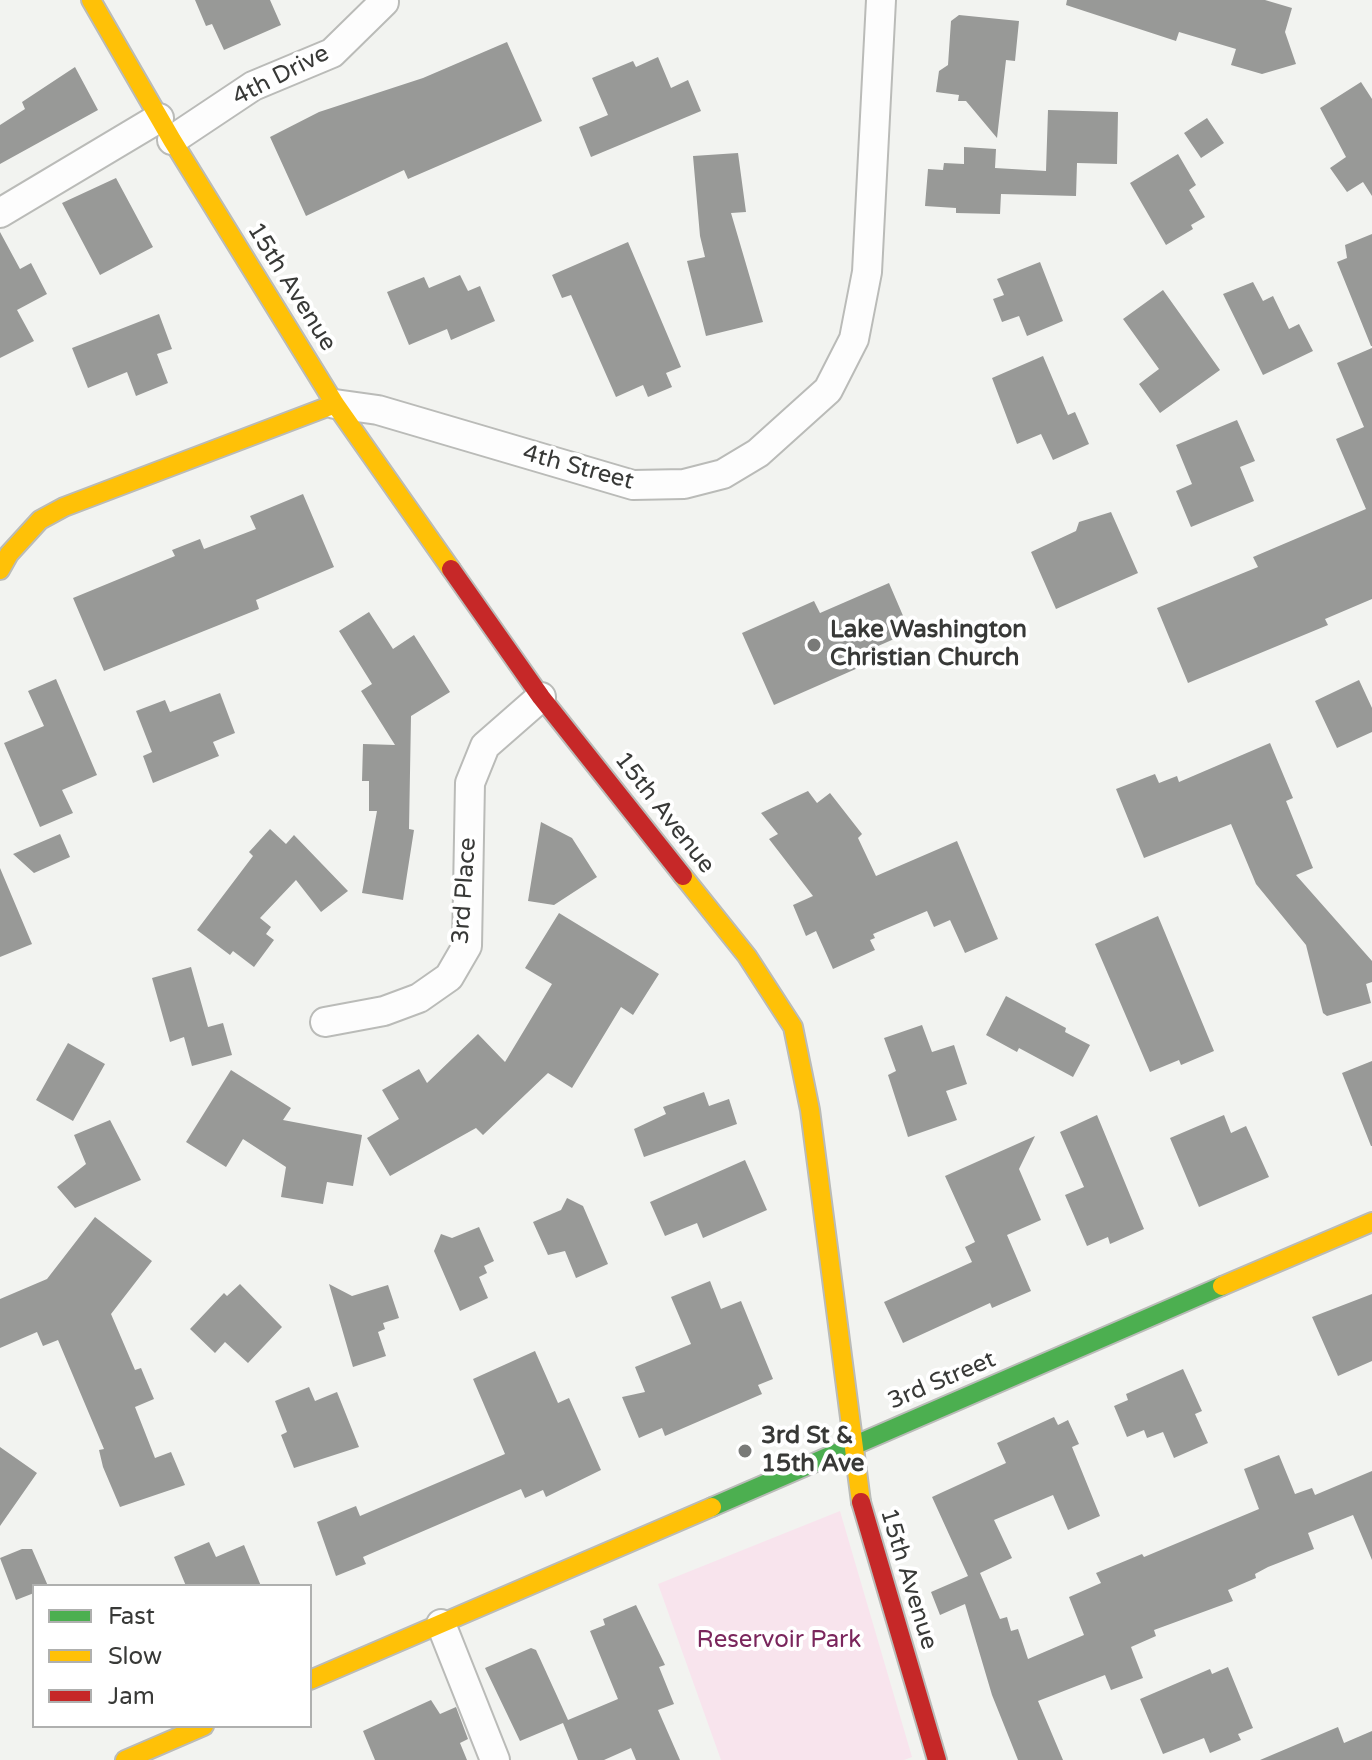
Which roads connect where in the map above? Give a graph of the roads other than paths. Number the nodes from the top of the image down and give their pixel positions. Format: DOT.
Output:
graph roads {
  1 [pos="91,0"];
  2 [pos="881,0"];
  3 [pos="384,2"];
  4 [pos="165,129"];
  5 [pos="0,213"];
  6 [pos="335,404"];
  7 [pos="0,570"];
  8 [pos="541,697"];
  9 [pos="325,1022"];
  10 [pos="1372,1222"];
  11 [pos="852,1446"];
  12 [pos="441,1624"];
  13 [pos="312,1679"];
  14 [pos="199,1728"];
  15 [pos="125,1760"];
  16 [pos="495,1760"];
  17 [pos="937,1760"];
  1 -- 4 [label="street, 15th Avenue"];
  2 -- 6 [label="street, 4th Street"];
  3 -- 4 [label="street, 4th Drive"];
  4 -- 5 [label="street, 4th Drive"];
  4 -- 6 [label="street, 15th Avenue"];
  6 -- 7 [label="street, 4th Street"];
  6 -- 8 [label="street, 15th Avenue"];
  8 -- 9 [label="street, 3rd Place"];
  8 -- 11 [label="street, 15th Avenue"];
  10 -- 11 [label="street, 3rd Street"];
  11 -- 12 [label="street, 3rd Street"];
  11 -- 17 [label="street, 15th Avenue"];
  12 -- 13 [label="street, 3rd Street"];
  12 -- 16 [label="street"];
  14 -- 15 [label="street"];
}
